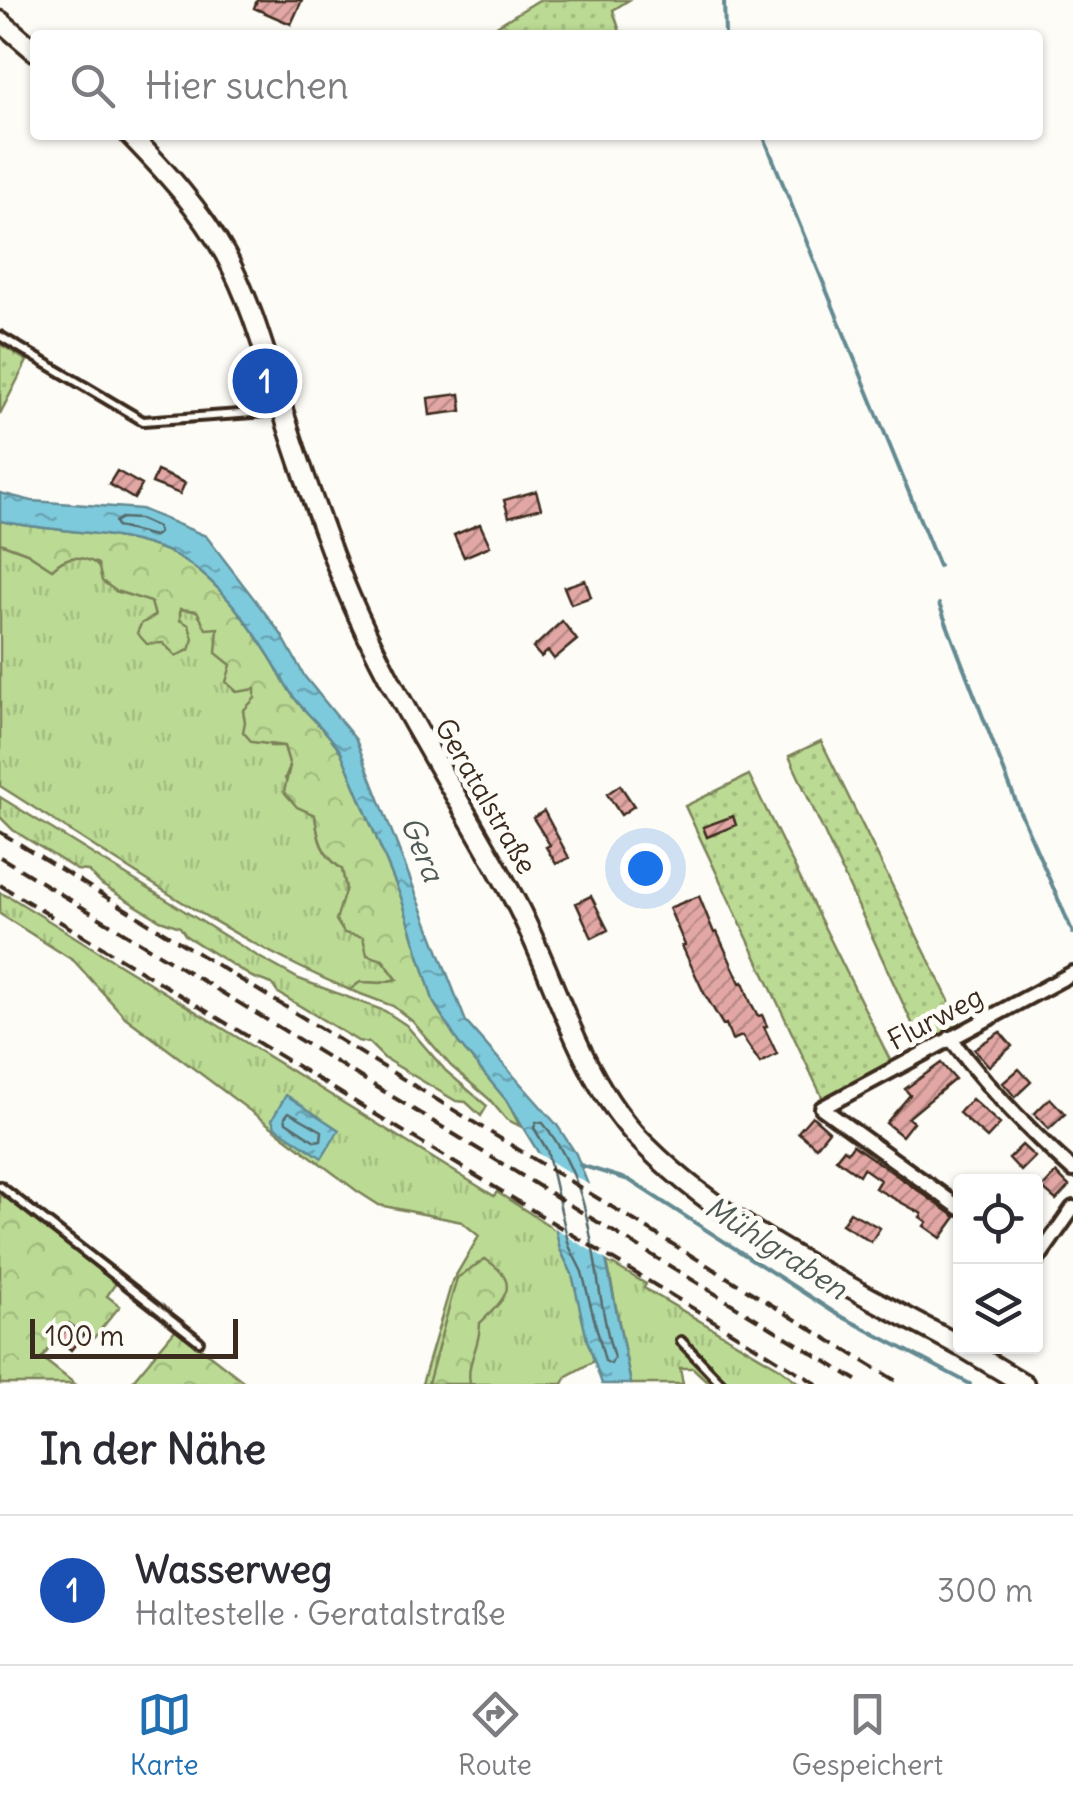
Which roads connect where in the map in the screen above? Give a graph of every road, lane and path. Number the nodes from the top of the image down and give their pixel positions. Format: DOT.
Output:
graph roads {
  1 [pos="0,20"];
  2 [pos="30,47"];
  3 [pos="135,140"];
  4 [pos="0,336"];
  5 [pos="283,411"];
  6 [pos="1073,973"];
  7 [pos="950,1038"];
  8 [pos="1073,1170"];
  9 [pos="0,1186"];
  10 [pos="953,1203"];
  11 [pos="1073,1208"];
  12 [pos="1043,1250"];
  13 [pos="199,1341"];
  14 [pos="681,1341"];
  15 [pos="953,1342"];
  16 [pos="974,1354"];
  17 [pos="722,1384"];
  18 [pos="1024,1384"];
  1 -- 2 [label="street"];
  3 -- 5 [label="street, Geratalstraße"];
  4 -- 5 [label="lane"];
  5 -- 15 [label="street, Geratalstraße"];
  6 -- 7 [label="street, Flurweg"];
  7 -- 8 [label="street"];
  7 -- 10 [label="street, Flurweg"];
  9 -- 13 [label="lane"];
  11 -- 12 [label="street"];
  14 -- 17 [label="lane"];
  16 -- 18 [label="street, Geratalstraße"];
}
